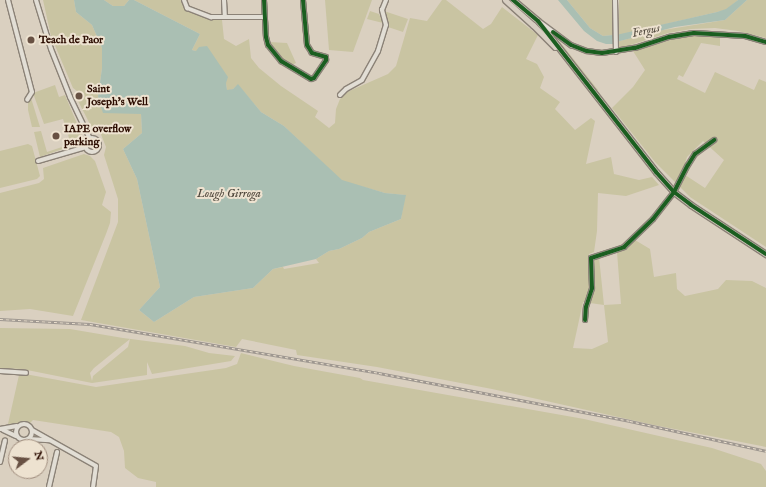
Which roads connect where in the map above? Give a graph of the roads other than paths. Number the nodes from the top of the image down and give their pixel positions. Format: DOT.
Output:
graph roads {
  1 [pos="8,0"];
  2 [pos="36,0"];
  3 [pos="184,0"];
  4 [pos="224,0"];
  5 [pos="264,0"];
  6 [pos="304,0"];
  7 [pos="386,0"];
  8 [pos="505,0"];
  9 [pos="513,0"];
  10 [pos="615,0"];
  11 [pos="225,17"];
  12 [pos="265,17"];
  13 [pos="555,41"];
  14 [pos="766,42"];
  15 [pos="616,52"];
  16 [pos="340,95"];
  17 [pos="27,100"];
  18 [pos="90,139"];
  19 [pos="714,140"];
  20 [pos="86,147"];
  21 [pos="38,161"];
  22 [pos="674,192"];
  23 [pos="766,254"];
  24 [pos="585,320"];
  25 [pos="0,371"];
  26 [pos="26,373"];
  27 [pos="17,426"];
  28 [pos="1,429"];
  29 [pos="32,430"];
  30 [pos="16,436"];
  31 [pos="20,439"];
  32 [pos="28,439"];
  33 [pos="48,440"];
  34 [pos="52,440"];
  35 [pos="4,442"];
  36 [pos="57,452"];
  37 [pos="1,456"];
  38 [pos="0,462"];
  39 [pos="49,487"];
  40 [pos="93,487"];
  1 -- 17 [label="street"];
  2 -- 18 [label="street"];
  3 -- 11 [label="street"];
  4 -- 11 [label="street"];
  5 -- 12 [label="street"];
  6 -- 12 [label="street"];
  7 -- 16 [label="street"];
  8 -- 13 [label="main road"];
  9 -- 13 [label="main road"];
  10 -- 15 [label="street"];
  11 -- 12 [label="street"];
  13 -- 15 [label="street"];
  13 -- 22 [label="main road"];
  14 -- 15 [label="street"];
  18 -- 20 [label="street"];
  18 -- 20 [label="street"];
  19 -- 22 [label="street"];
  20 -- 21 [label="street"];
  22 -- 23 [label="main road"];
  22 -- 24 [label="street"];
  25 -- 26 [label="street"];
  27 -- 28 [label="street"];
  27 -- 29 [label="street"];
  27 -- 30 [label="street"];
  28 -- 30 [label="street"];
  29 -- 32 [label="street"];
  29 -- 34 [label="street"];
  30 -- 31 [label="street"];
  33 -- 34 [label="street"];
  34 -- 40 [label="street"];
  35 -- 37 [label="street"];
  36 -- 39 [label="street"];
  37 -- 38 [label="street"];
}
